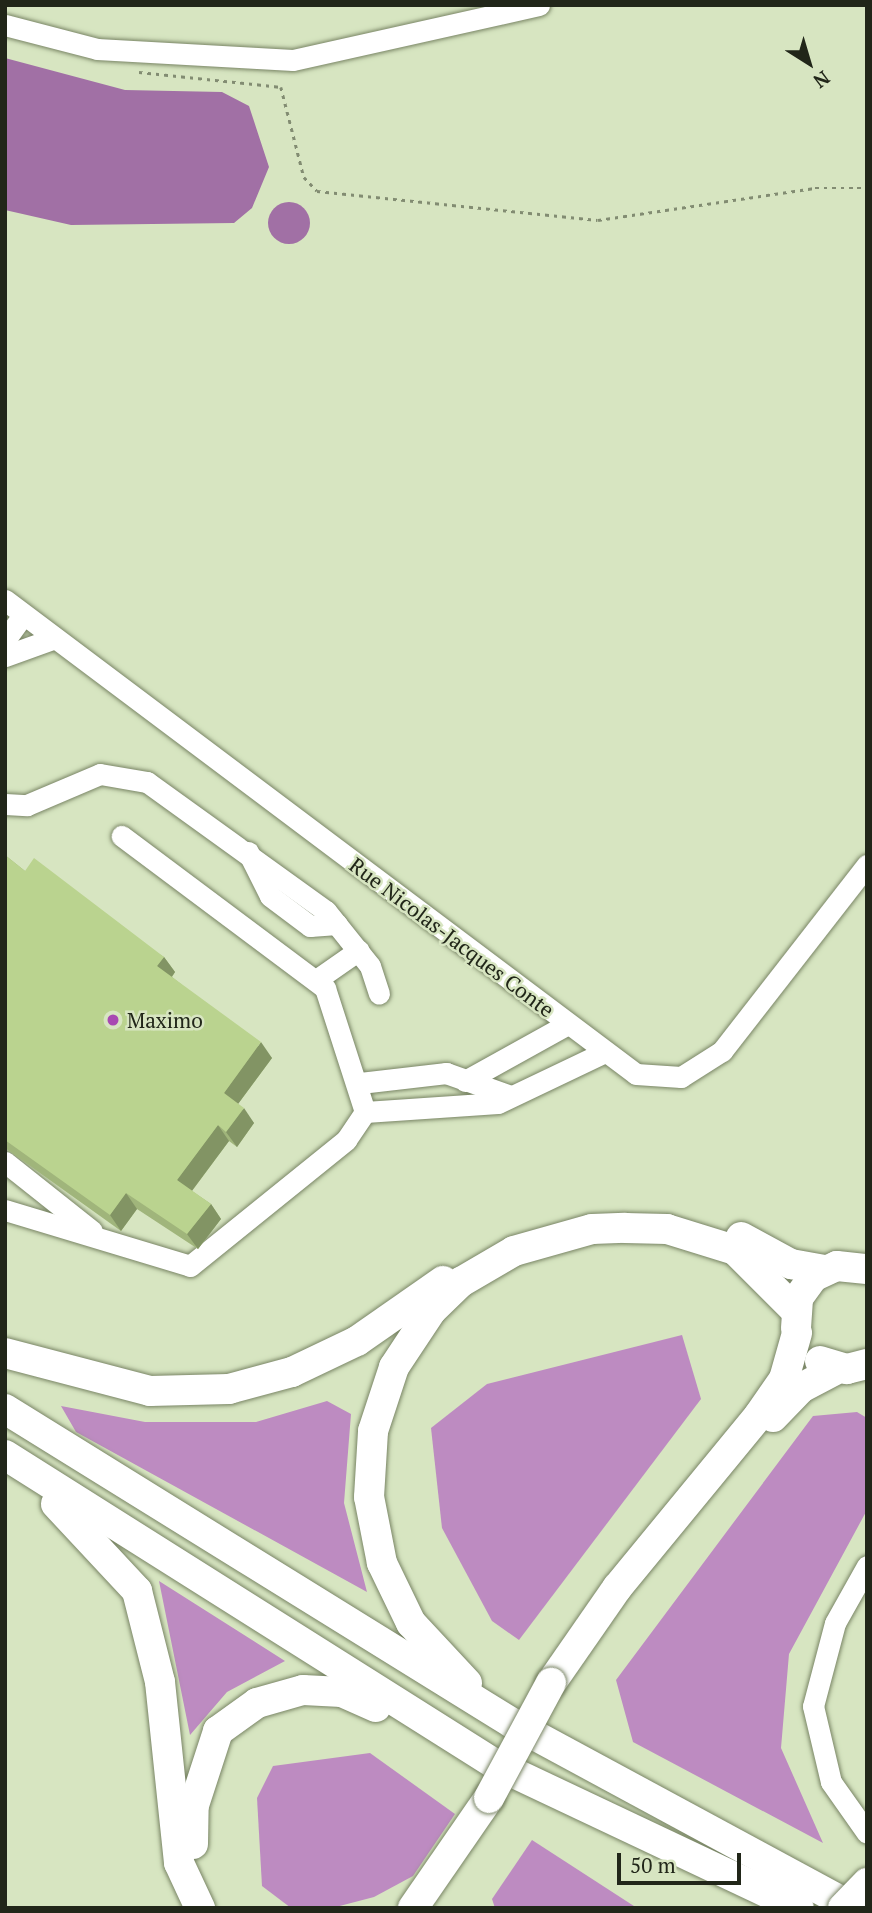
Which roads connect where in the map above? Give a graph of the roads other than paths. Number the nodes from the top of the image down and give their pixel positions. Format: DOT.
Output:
graph roads {
  1 [pos="538,5"];
  2 [pos="5,25"];
  3 [pos="5,600"];
  4 [pos="23,615"];
  5 [pos="55,638"];
  6 [pos="5,640"];
  7 [pos="5,656"];
  8 [pos="5,804"];
  9 [pos="122,836"];
  10 [pos="867,865"];
  11 [pos="359,950"];
  12 [pos="316,981"];
  13 [pos="379,994"];
  14 [pos="568,1024"];
  15 [pos="605,1052"];
  16 [pos="465,1081"];
  17 [pos="360,1083"];
  18 [pos="513,1097"];
  19 [pos="365,1112"];
  20 [pos="5,1163"];
  21 [pos="5,1210"];
  22 [pos="100,1236"];
  23 [pos="867,1269"];
  24 [pos="824,1270"];
  25 [pos="796,1322"];
  26 [pos="5,1353"];
  27 [pos="857,1368"];
  28 [pos="5,1409"];
  29 [pos="5,1455"];
  30 [pos="5,1466"];
  31 [pos="867,1566"];
  32 [pos="559,1689"];
  33 [pos="512,1723"];
  34 [pos="495,1763"];
  35 [pos="495,1803"];
  36 [pos="867,1833"];
  37 [pos="867,1883"];
  38 [pos="200,1908"];
  39 [pos="220,1908"];
  40 [pos="413,1908"];
  41 [pos="441,1908"];
  42 [pos="799,1908"];
  43 [pos="843,1908"];
  44 [pos="854,1908"];
  1 -- 2 [label="street"];
  3 -- 4 [label="street, Rue Nicolas-Jacques Conte"];
  4 -- 5 [label="street, Rue Nicolas-Jacques Conte"];
  4 -- 6 [label="street"];
  5 -- 7 [label="street"];
  5 -- 14 [label="street, Rue Nicolas-Jacques Conte"];
  8 -- 11 [label="street"];
  9 -- 12 [label="street"];
  10 -- 15 [label="street, Rue Nicolas-Jacques Conte"];
  11 -- 12 [label="street"];
  11 -- 13 [label="street"];
  12 -- 17 [label="street"];
  14 -- 15 [label="street, Rue Nicolas-Jacques Conte"];
  14 -- 16 [label="street"];
  15 -- 18 [label="street"];
  16 -- 17 [label="street"];
  16 -- 18 [label="street"];
  17 -- 19 [label="street"];
  18 -- 19 [label="street"];
  19 -- 22 [label="street"];
  20 -- 22 [label="street"];
  21 -- 22 [label="street"];
  23 -- 24 [label="highway"];
  24 -- 25 [label="highway"];
  24 -- 26 [label="highway"];
  25 -- 27 [label="highway"];
  25 -- 32 [label="highway"];
  25 -- 33 [label="highway"];
  27 -- 32 [label="highway"];
  28 -- 33 [label="highway"];
  29 -- 34 [label="highway"];
  30 -- 38 [label="highway"];
  31 -- 36 [label="street"];
  32 -- 35 [label="highway"];
  33 -- 44 [label="highway"];
  34 -- 39 [label="highway"];
  34 -- 42 [label="highway"];
  35 -- 40 [label="highway"];
  35 -- 41 [label="highway"];
  37 -- 43 [label="highway, bridge"];
}
